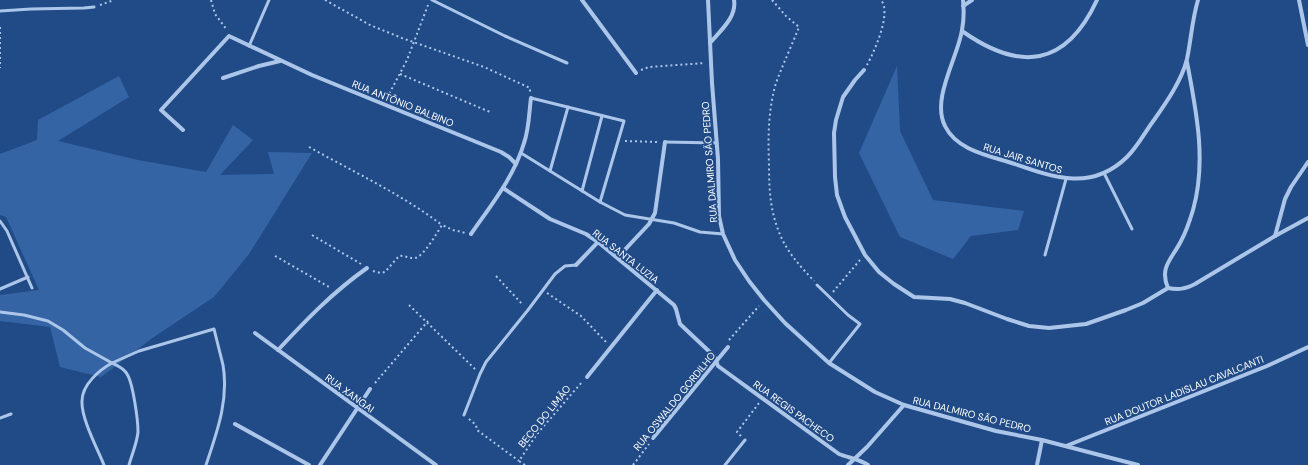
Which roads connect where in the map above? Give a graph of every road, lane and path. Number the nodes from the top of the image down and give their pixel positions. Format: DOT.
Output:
graph roads {
  1 [pos="114,0"];
  2 [pos="211,0"];
  3 [pos="269,0"];
  4 [pos="326,0"];
  5 [pos="431,0"];
  6 [pos="582,0"];
  7 [pos="708,0"];
  8 [pos="734,0"];
  9 [pos="772,0"];
  10 [pos="881,0"];
  11 [pos="963,0"];
  12 [pos="972,0"];
  13 [pos="1097,0"];
  14 [pos="1198,0"];
  15 [pos="1299,0"];
  16 [pos="963,6"];
  17 [pos="94,7"];
  18 [pos="0,11"];
  19 [pos="0,27"];
  20 [pos="962,31"];
  21 [pos="229,36"];
  22 [pos="414,42"];
  23 [pos="710,43"];
  24 [pos="1308,45"];
  25 [pos="249,46"];
  26 [pos="281,61"];
  27 [pos="1187,61"];
  28 [pos="567,63"];
  29 [pos="711,63"];
  30 [pos="0,68"];
  31 [pos="864,70"];
  32 [pos="636,73"];
  33 [pos="400,74"];
  34 [pos="223,78"];
  35 [pos="531,98"];
  36 [pos="384,105"];
  37 [pos="568,107"];
  38 [pos="490,112"];
  39 [pos="602,116"];
  40 [pos="183,130"];
  41 [pos="618,141"];
  42 [pos="665,142"];
  43 [pos="717,143"];
  44 [pos="309,147"];
  45 [pos="521,153"];
  46 [pos="1308,162"];
  47 [pos="516,164"];
  48 [pos="550,171"];
  49 [pos="1104,173"];
  50 [pos="1066,179"];
  51 [pos="503,188"];
  52 [pos="582,191"];
  53 [pos="600,202"];
  54 [pos="1308,218"];
  55 [pos="652,220"];
  56 [pos="0,222"];
  57 [pos="442,225"];
  58 [pos="1132,229"];
  59 [pos="471,234"];
  60 [pos="723,234"];
  61 [pos="312,235"];
  62 [pos="1275,236"];
  63 [pos="598,242"];
  64 [pos="865,255"];
  65 [pos="1045,255"];
  66 [pos="275,256"];
  67 [pos="618,257"];
  68 [pos="576,265"];
  69 [pos="367,268"];
  70 [pos="496,276"];
  71 [pos="28,277"];
  72 [pos="817,285"];
  73 [pos="32,288"];
  74 [pos="1168,288"];
  75 [pos="0,289"];
  76 [pos="543,290"];
  77 [pos="657,290"];
  78 [pos="337,292"];
  79 [pos="829,297"];
  80 [pos="764,300"];
  81 [pos="409,305"];
  82 [pos="528,310"];
  83 [pos="0,312"];
  84 [pos="428,321"];
  85 [pos="255,333"];
  86 [pos="611,347"];
  87 [pos="728,347"];
  88 [pos="1308,347"];
  89 [pos="278,350"];
  90 [pos="716,361"];
  91 [pos="112,364"];
  92 [pos="829,364"];
  93 [pos="480,374"];
  94 [pos="587,377"];
  95 [pos="370,389"];
  96 [pos="762,399"];
  97 [pos="904,405"];
  98 [pos="357,408"];
  99 [pos="11,414"];
  100 [pos="464,415"];
  101 [pos="0,418"];
  102 [pos="235,424"];
  103 [pos="653,438"];
  104 [pos="745,440"];
  105 [pos="1042,440"];
  106 [pos="1065,446"];
  107 [pos="854,458"];
  108 [pos="519,461"];
  109 [pos="104,465"];
  110 [pos="129,465"];
  111 [pos="206,465"];
  112 [pos="309,465"];
  113 [pos="320,465"];
  114 [pos="436,465"];
  115 [pos="525,465"];
  116 [pos="633,465"];
  117 [pos="725,465"];
  118 [pos="848,465"];
  119 [pos="868,465"];
  120 [pos="1037,465"];
  121 [pos="1138,465"];
  1 -- 17 [label="path"];
  2 -- 21 [label="path"];
  3 -- 25 [label="lane"];
  4 -- 22 [label="path"];
  5 -- 22 [label="path"];
  5 -- 28 [label="lane"];
  6 -- 32 [label="street"];
  7 -- 23 [label="street, RUA DALMIRO SÃO PEDRO"];
  8 -- 23 [label="street"];
  9 -- 72 [label="path"];
  10 -- 31 [label="path"];
  11 -- 16 [label="street, RUA JAIR SANTOS"];
  12 -- 16 [label="street"];
  13 -- 20 [label="street"];
  14 -- 27 [label="street, RUA JAIR SANTOS"];
  15 -- 24 [label="street"];
  16 -- 20 [label="street, RUA JAIR SANTOS"];
  17 -- 18 [label="lane"];
  19 -- 30 [label="path"];
  20 -- 50 [label="street, RUA JAIR SANTOS"];
  21 -- 25 [label="street, RUA ANTÔNIO BALBINO"];
  21 -- 40 [label="street"];
  22 -- 33 [label="path"];
  22 -- 35 [label="path"];
  23 -- 29 [label="street, RUA DALMIRO SÃO PEDRO"];
  25 -- 26 [label="street, RUA ANTÔNIO BALBINO"];
  26 -- 34 [label="street"];
  26 -- 36 [label="street, RUA ANTÔNIO BALBINO"];
  27 -- 49 [label="street, RUA JAIR SANTOS"];
  27 -- 74 [label="street"];
  29 -- 32 [label="path"];
  29 -- 43 [label="street, RUA DALMIRO SÃO PEDRO"];
  31 -- 64 [label="street"];
  33 -- 36 [label="path"];
  33 -- 38 [label="path"];
  35 -- 37 [label="lane"];
  35 -- 45 [label="street"];
  36 -- 47 [label="street, RUA ANTÔNIO BALBINO"];
  37 -- 39 [label="lane"];
  37 -- 48 [label="lane"];
  39 -- 41 [label="lane"];
  39 -- 52 [label="lane"];
  41 -- 42 [label="path"];
  41 -- 53 [label="lane"];
  42 -- 43 [label="lane"];
  42 -- 55 [label="street"];
  43 -- 60 [label="street, RUA DALMIRO SÃO PEDRO"];
  44 -- 57 [label="path"];
  45 -- 47 [label="street"];
  45 -- 48 [label="lane"];
  46 -- 62 [label="street"];
  47 -- 51 [label="street"];
  48 -- 52 [label="lane"];
  49 -- 50 [label="street, RUA JAIR SANTOS"];
  49 -- 58 [label="lane"];
  50 -- 65 [label="lane"];
  51 -- 59 [label="street"];
  51 -- 63 [label="street, RUA SANTA LUZIA"];
  52 -- 53 [label="lane"];
  53 -- 55 [label="lane"];
  54 -- 62 [label="street"];
  55 -- 60 [label="lane"];
  55 -- 67 [label="street"];
  56 -- 71 [label="lane"];
  57 -- 59 [label="path"];
  57 -- 69 [label="path"];
  60 -- 80 [label="street, RUA DALMIRO SÃO PEDRO"];
  61 -- 69 [label="path"];
  62 -- 74 [label="street"];
  63 -- 67 [label="street, RUA SANTA LUZIA"];
  63 -- 68 [label="street"];
  64 -- 74 [label="street"];
  64 -- 79 [label="path"];
  66 -- 78 [label="path"];
  67 -- 77 [label="street, RUA SANTA LUZIA"];
  68 -- 76 [label="lane"];
  69 -- 78 [label="street"];
  70 -- 82 [label="path"];
  71 -- 73 [label="lane"];
  71 -- 75 [label="lane"];
  72 -- 79 [label="lane"];
  76 -- 82 [label="lane"];
  76 -- 86 [label="path"];
  77 -- 86 [label="street"];
  77 -- 90 [label="street, RUA SANTA LUZIA"];
  78 -- 89 [label="street"];
  79 -- 92 [label="lane"];
  80 -- 87 [label="path"];
  80 -- 92 [label="street, RUA DALMIRO SÃO PEDRO"];
  81 -- 84 [label="path"];
  82 -- 93 [label="lane"];
  83 -- 91 [label="lane"];
  84 -- 93 [label="path"];
  84 -- 95 [label="path"];
  85 -- 89 [label="street, RUA XANGAI"];
  86 -- 94 [label="street"];
  87 -- 90 [label="street, RUA OSWALDO GORDILHO"];
  88 -- 106 [label="street, RUA DOUTOR LADISLAU CAVALCANTI"];
  89 -- 98 [label="street, RUA XANGAI"];
  90 -- 96 [label="street, RUA REGIS PACHECO"];
  90 -- 103 [label="street, RUA OSWALDO GORDILHO"];
  91 -- 109 [label="lane"];
  91 -- 110 [label="lane"];
  91 -- 111 [label="lane"];
  92 -- 97 [label="street, RUA DALMIRO SÃO PEDRO"];
  93 -- 100 [label="lane"];
  94 -- 108 [label="path, BECO DO LIMÃO"];
  95 -- 98 [label="street"];
  96 -- 104 [label="path"];
  96 -- 107 [label="street, RUA REGIS PACHECO"];
  97 -- 105 [label="street, RUA DALMIRO SÃO PEDRO"];
  97 -- 107 [label="street"];
  98 -- 113 [label="street"];
  98 -- 114 [label="street, RUA XANGAI"];
  99 -- 101 [label="lane"];
  100 -- 108 [label="path"];
  102 -- 112 [label="street"];
  103 -- 116 [label="path, RUA OSWALDO GORDILHO"];
  104 -- 117 [label="lane"];
  105 -- 106 [label="street, RUA DALMIRO SÃO PEDRO"];
  105 -- 120 [label="street"];
  106 -- 121 [label="street, RUA DALMIRO SÃO PEDRO"];
  107 -- 118 [label="street"];
  107 -- 119 [label="street, RUA REGIS PACHECO"];
  108 -- 115 [label="path, BECO DO LIMÃO"];
}
